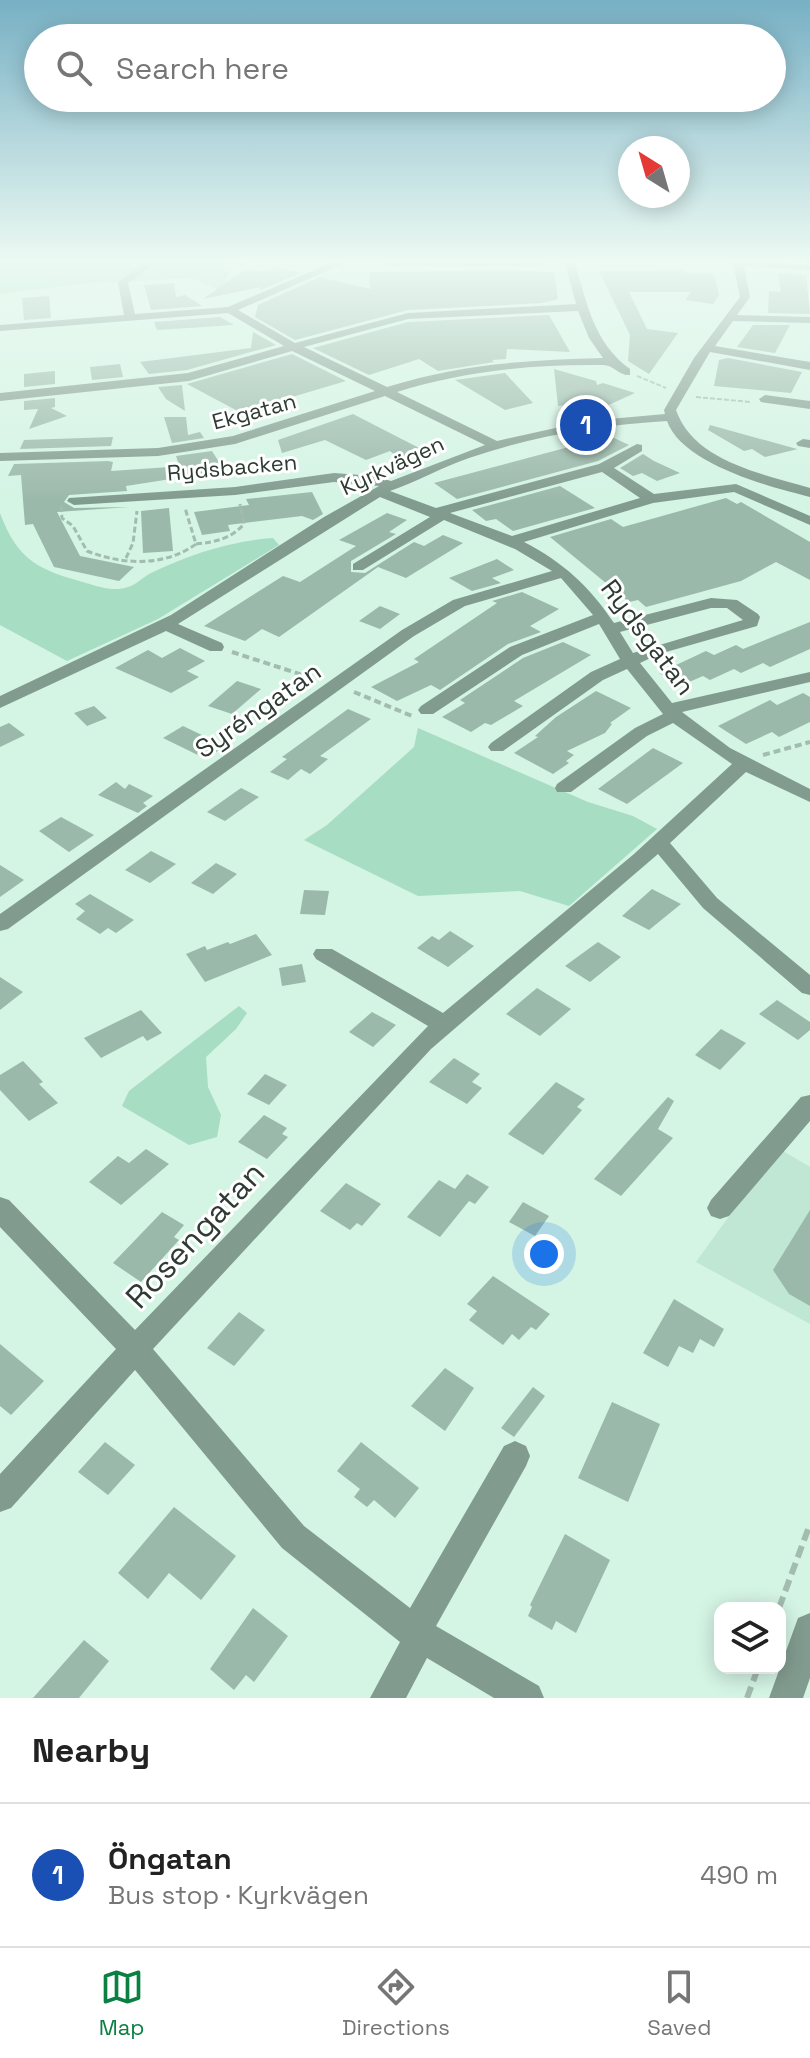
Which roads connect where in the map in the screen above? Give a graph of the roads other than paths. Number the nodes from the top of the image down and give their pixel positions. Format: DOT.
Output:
graph roads {
  1 [pos="286,342"];
  2 [pos="312,342"];
  3 [pos="597,342"];
  4 [pos="712,342"];
  5 [pos="294,347"];
  6 [pos="707,348"];
  7 [pos="608,361"];
  8 [pos="810,366"];
  9 [pos="626,372"];
  10 [pos="384,392"];
  11 [pos="0,397"];
  12 [pos="765,399"];
  13 [pos="810,405"];
  14 [pos="671,417"];
  15 [pos="496,445"];
  16 [pos="637,448"];
  17 [pos="0,457"];
  18 [pos="604,467"];
  19 [pos="386,489"];
  20 [pos="810,493"];
  21 [pos="651,499"];
  22 [pos="74,501"];
  23 [pos="437,514"];
  24 [pos="810,521"];
  25 [pos="509,542"];
  26 [pos="358,567"];
  27 [pos="563,573"];
  28 [pos="606,623"];
  29 [pos="165,624"];
  30 [pos="216,647"];
  31 [pos="630,660"];
  32 [pos="810,677"];
  33 [pos="0,703"];
  34 [pos="427,710"];
  35 [pos="670,713"];
  36 [pos="497,747"];
  37 [pos="743,764"];
  38 [pos="564,788"];
  39 [pos="810,796"];
  40 [pos="659,842"];
  41 [pos="0,924"];
  42 [pos="324,954"];
  43 [pos="810,987"];
  44 [pos="445,1025"];
  45 [pos="810,1104"];
  46 [pos="0,1208"];
  47 [pos="720,1208"];
  48 [pos="135,1349"];
  49 [pos="515,1456"];
  50 [pos="0,1497"];
  51 [pos="810,1630"];
  52 [pos="417,1634"];
  53 [pos="387,1698"];
  54 [pos="527,1698"];
  55 [pos="786,1698"];
  1 -- 5 [label="street"];
  2 -- 5 [label="street"];
  3 -- 7 [label="street"];
  4 -- 6 [label="street"];
  5 -- 10 [label="street"];
  5 -- 11 [label="street"];
  6 -- 8 [label="street"];
  6 -- 14 [label="street"];
  7 -- 9 [label="street"];
  7 -- 10 [label="street, Ekgatan"];
  10 -- 15 [label="street"];
  10 -- 17 [label="street, Ekgatan"];
  12 -- 13 [label="street"];
  14 -- 15 [label="street, Kyrkvägen"];
  14 -- 20 [label="street"];
  15 -- 19 [label="street, Kyrkvägen"];
  16 -- 18 [label="street"];
  18 -- 21 [label="street"];
  18 -- 23 [label="street"];
  19 -- 22 [label="street, Rydsbacken"];
  19 -- 23 [label="street, Rydsgatan"];
  19 -- 29 [label="street, Kyrkvägen"];
  21 -- 24 [label="street"];
  21 -- 25 [label="street"];
  23 -- 25 [label="street, Rydsgatan"];
  23 -- 26 [label="street"];
  25 -- 27 [label="street, Rydsgatan"];
  27 -- 28 [label="street, Rydsgatan"];
  27 -- 41 [label="street, Syréngatan"];
  28 -- 31 [label="street, Rydsgatan"];
  28 -- 31 [label="street"];
  28 -- 34 [label="street"];
  29 -- 30 [label="street"];
  29 -- 33 [label="street, Kyrkvägen"];
  31 -- 35 [label="street, Rydsgatan"];
  31 -- 36 [label="street"];
  32 -- 35 [label="street"];
  35 -- 37 [label="street, Rydsgatan"];
  35 -- 38 [label="street"];
  37 -- 39 [label="street, Rydsgatan"];
  37 -- 40 [label="street, Rosengatan"];
  40 -- 43 [label="street"];
  40 -- 44 [label="street, Rosengatan"];
  42 -- 44 [label="street"];
  44 -- 48 [label="street, Rosengatan"];
  45 -- 47 [label="street"];
  46 -- 48 [label="street"];
  48 -- 50 [label="street, Rosengatan"];
  48 -- 52 [label="street"];
  49 -- 52 [label="street"];
  51 -- 55 [label="street"];
  52 -- 53 [label="street"];
  52 -- 54 [label="street"];
}
